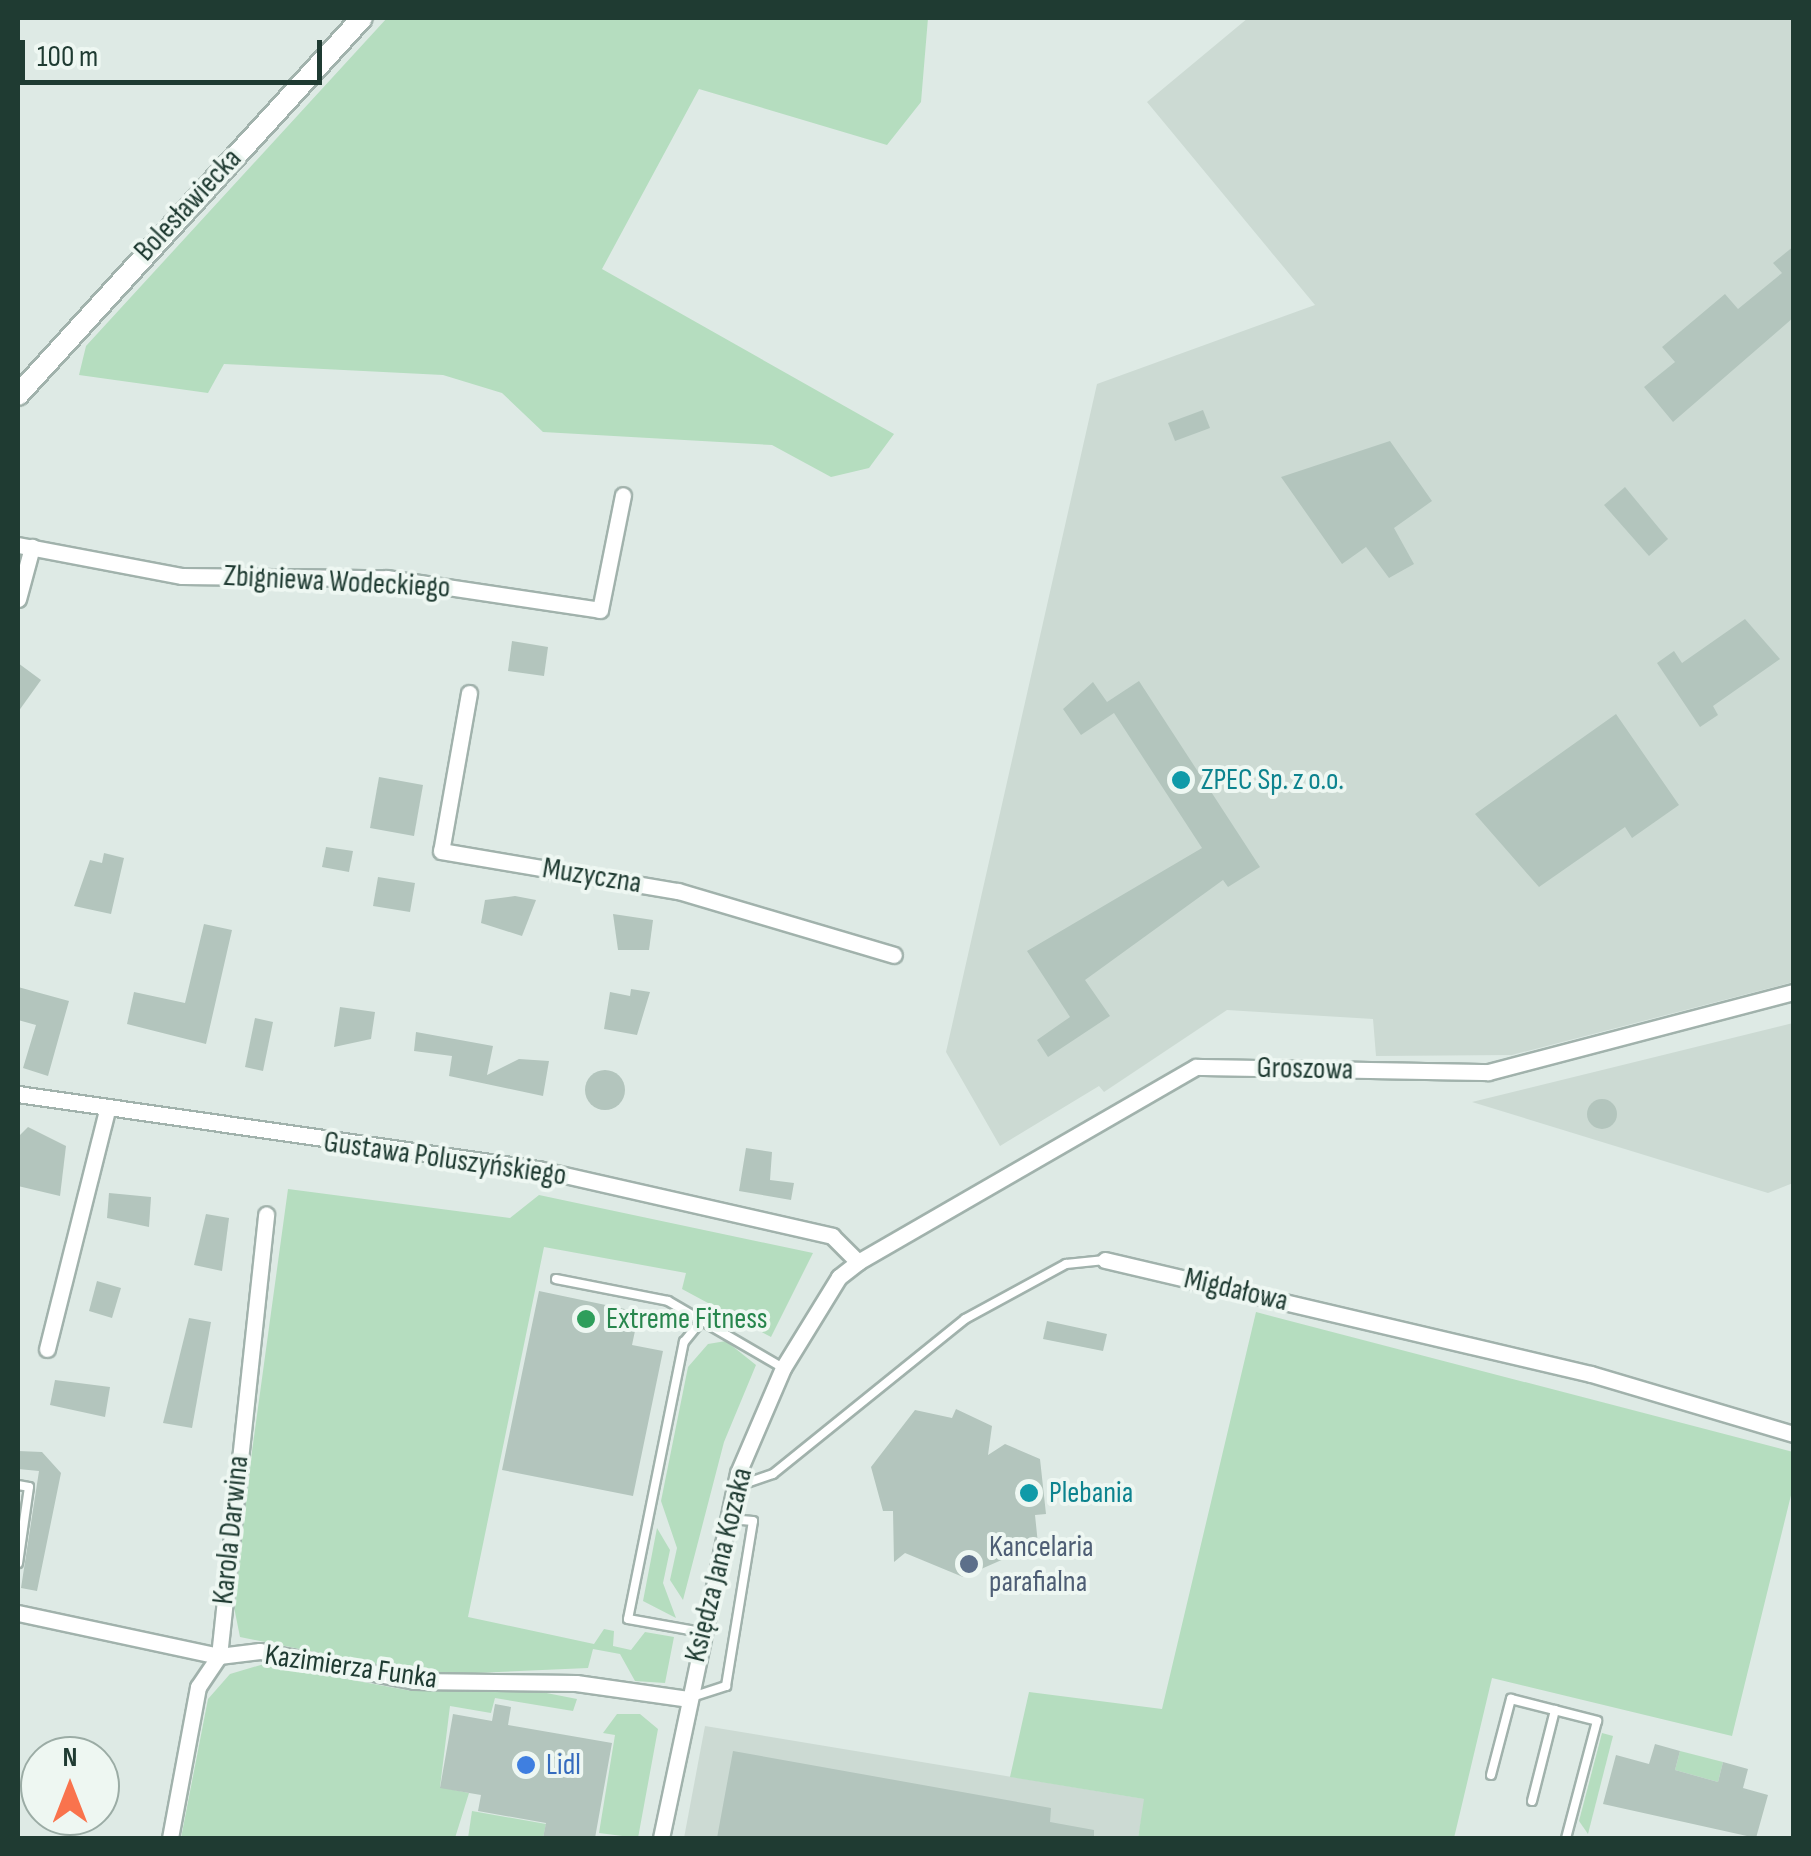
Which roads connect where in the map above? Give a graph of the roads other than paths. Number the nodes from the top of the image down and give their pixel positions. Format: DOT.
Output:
graph roads {
  1 [pos="362,18"];
  2 [pos="18,395"];
  3 [pos="623,495"];
  4 [pos="25,546"];
  5 [pos="18,599"];
  6 [pos="469,693"];
  7 [pos="894,956"];
  8 [pos="1794,992"];
  9 [pos="18,1094"];
  10 [pos="106,1114"];
  11 [pos="266,1214"];
  12 [pos="1106,1260"];
  13 [pos="858,1262"];
  14 [pos="556,1278"];
  15 [pos="704,1318"];
  16 [pos="47,1349"];
  17 [pos="783,1368"];
  18 [pos="1794,1434"];
  19 [pos="18,1485"];
  20 [pos="735,1487"];
  21 [pos="728,1520"];
  22 [pos="18,1560"];
  23 [pos="18,1613"];
  24 [pos="702,1632"];
  25 [pos="219,1656"];
  26 [pos="688,1698"];
  27 [pos="1554,1710"];
  28 [pos="1492,1775"];
  29 [pos="1532,1800"];
  30 [pos="170,1838"];
  31 [pos="661,1838"];
  32 [pos="1566,1838"];
  1 -- 2 [label="street, Bolesławiecka"];
  3 -- 4 [label="street, Zbigniewa Wodeckiego"];
  4 -- 5 [label="street"];
  6 -- 7 [label="street, Muzyczna"];
  8 -- 13 [label="street, Groszowa"];
  9 -- 10 [label="street, Gustawa Poluszyńskiego"];
  10 -- 13 [label="street, Gustawa Poluszyńskiego"];
  10 -- 16 [label="street"];
  11 -- 25 [label="street, Karola Darwina"];
  12 -- 18 [label="street, Migdałowa"];
  12 -- 20 [label="lane, Migdałowa"];
  13 -- 17 [label="street, Księdza Jana Kozaka"];
  14 -- 15 [label="lane"];
  15 -- 17 [label="lane"];
  15 -- 24 [label="lane"];
  17 -- 20 [label="street, Księdza Jana Kozaka"];
  19 -- 22 [label="lane"];
  20 -- 21 [label="street, Księdza Jana Kozaka"];
  21 -- 24 [label="street, Księdza Jana Kozaka"];
  21 -- 26 [label="lane"];
  23 -- 25 [label="street, Kazimierza Funka"];
  24 -- 26 [label="street, Księdza Jana Kozaka"];
  25 -- 26 [label="street, Kazimierza Funka"];
  25 -- 30 [label="street, Karola Darwina"];
  26 -- 31 [label="street, Księdza Jana Kozaka"];
  27 -- 28 [label="lane"];
  27 -- 29 [label="lane"];
  27 -- 32 [label="lane"];
}
